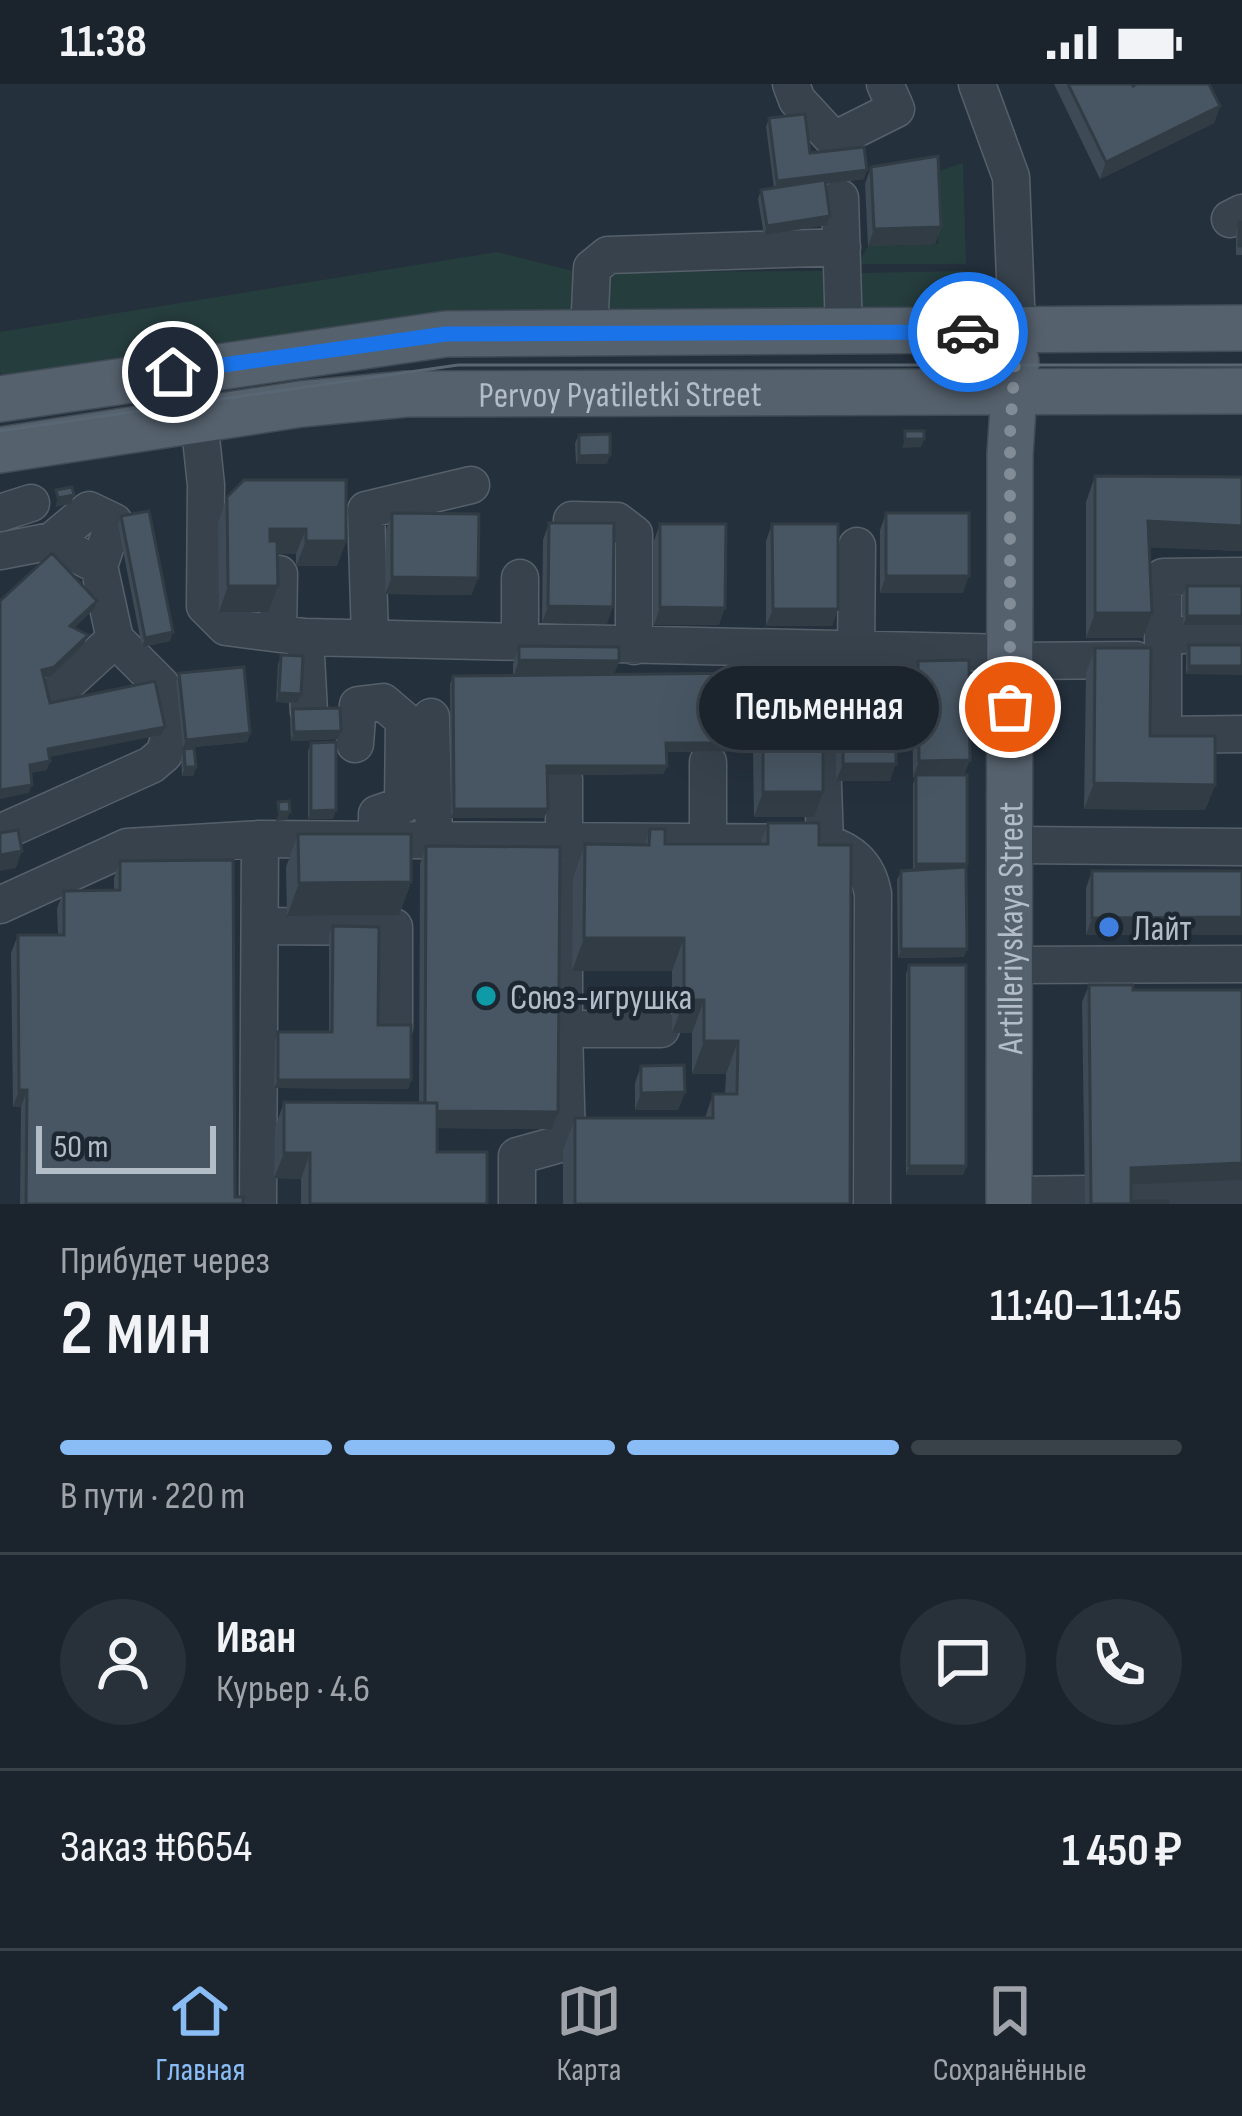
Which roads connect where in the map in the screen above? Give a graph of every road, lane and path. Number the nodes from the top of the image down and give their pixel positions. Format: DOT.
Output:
graph roads {
  1 [pos="791,84"];
  2 [pos="885,84"];
  3 [pos="977,84"];
  4 [pos="840,198"];
  5 [pos="842,247"];
  6 [pos="1242,328"];
  7 [pos="1017,329"];
  8 [pos="589,333"];
  9 [pos="844,333"];
  10 [pos="1242,391"];
  11 [pos="1016,392"];
  12 [pos="0,399"];
  13 [pos="199,419"];
  14 [pos="0,450"];
  15 [pos="206,484"];
  16 [pos="471,484"];
  17 [pos="248,486"];
  18 [pos="330,490"];
  19 [pos="366,510"];
  20 [pos="572,520"];
  21 [pos="857,546"];
  22 [pos="0,551"];
  23 [pos="279,574"];
  24 [pos="1242,576"];
  25 [pos="520,578"];
  26 [pos="292,635"];
  27 [pos="1242,635"];
  28 [pos="370,638"];
  29 [pos="115,639"];
  30 [pos="520,643"];
  31 [pos="634,646"];
  32 [pos="1163,647"];
  33 [pos="856,652"];
  34 [pos="1010,657"];
  35 [pos="798,691"];
  36 [pos="54,695"];
  37 [pos="309,712"];
  38 [pos="431,717"];
  39 [pos="1242,734"];
  40 [pos="355,743"];
  41 [pos="707,762"];
  42 [pos="564,779"];
  43 [pos="0,833"];
  44 [pos="260,838"];
  45 [pos="377,839"];
  46 [pos="434,840"];
  47 [pos="564,840"];
  48 [pos="708,842"];
  49 [pos="825,843"];
  50 [pos="1010,845"];
  51 [pos="1242,847"];
  52 [pos="0,905"];
  53 [pos="260,926"];
  54 [pos="1242,964"];
  55 [pos="1009,965"];
  56 [pos="394,1027"];
  57 [pos="564,1029"];
  58 [pos="661,1029"];
  59 [pos="259,1118"];
  60 [pos="302,1118"];
  61 [pos="1242,1193"];
  62 [pos="1085,1194"];
  63 [pos="1125,1194"];
  64 [pos="1010,1199"];
  65 [pos="258,1204"];
  66 [pos="517,1204"];
  67 [pos="872,1204"];
  1 -- 2 [label="street"];
  3 -- 7 [label="street, Artilleriyskaya Street"];
  4 -- 5 [label="street"];
  5 -- 8 [label="street"];
  5 -- 9 [label="street"];
  6 -- 7 [label="main road, Pervoy Pyatiletki Street"];
  7 -- 9 [label="main road, Pervoy Pyatiletki Street"];
  7 -- 11 [label="main road, Artilleriyskaya Street"];
  8 -- 9 [label="main road, Pervoy Pyatiletki Street"];
  8 -- 12 [label="main road, Pervoy Pyatiletki Street"];
  10 -- 11 [label="main road, Pervoy Pyatiletki Street"];
  11 -- 13 [label="main road, Pervoy Pyatiletki Street"];
  11 -- 34 [label="main road, Artilleriyskaya Street"];
  13 -- 14 [label="main road, Pervoy Pyatiletki Street"];
  13 -- 15 [label="street"];
  15 -- 17 [label="street"];
  15 -- 26 [label="street"];
  16 -- 19 [label="street"];
  18 -- 19 [label="street"];
  19 -- 28 [label="street"];
  20 -- 31 [label="street"];
  21 -- 33 [label="street"];
  22 -- 29 [label="street"];
  23 -- 26 [label="street"];
  24 -- 32 [label="street"];
  25 -- 30 [label="street"];
  26 -- 28 [label="street"];
  26 -- 37 [label="street"];
  27 -- 32 [label="street"];
  28 -- 30 [label="street"];
  29 -- 36 [label="street"];
  29 -- 43 [label="street"];
  30 -- 31 [label="street"];
  31 -- 33 [label="street"];
  32 -- 34 [label="street"];
  32 -- 39 [label="street"];
  33 -- 34 [label="street"];
  34 -- 50 [label="main road, Artilleriyskaya Street"];
  35 -- 49 [label="street"];
  38 -- 46 [label="street"];
  40 -- 45 [label="street"];
  41 -- 48 [label="street"];
  42 -- 47 [label="street"];
  44 -- 45 [label="street"];
  44 -- 52 [label="street"];
  44 -- 53 [label="street"];
  45 -- 46 [label="street"];
  46 -- 47 [label="street"];
  47 -- 48 [label="street"];
  47 -- 57 [label="street"];
  48 -- 49 [label="street"];
  49 -- 67 [label="street"];
  50 -- 51 [label="street"];
  50 -- 55 [label="main road, Artilleriyskaya Street"];
  53 -- 56 [label="street"];
  53 -- 59 [label="street"];
  54 -- 55 [label="street"];
  55 -- 64 [label="main road, Artilleriyskaya Street"];
  57 -- 58 [label="street"];
  57 -- 66 [label="street"];
  59 -- 60 [label="street"];
  59 -- 65 [label="street"];
  61 -- 63 [label="street"];
  62 -- 64 [label="street"];
}
